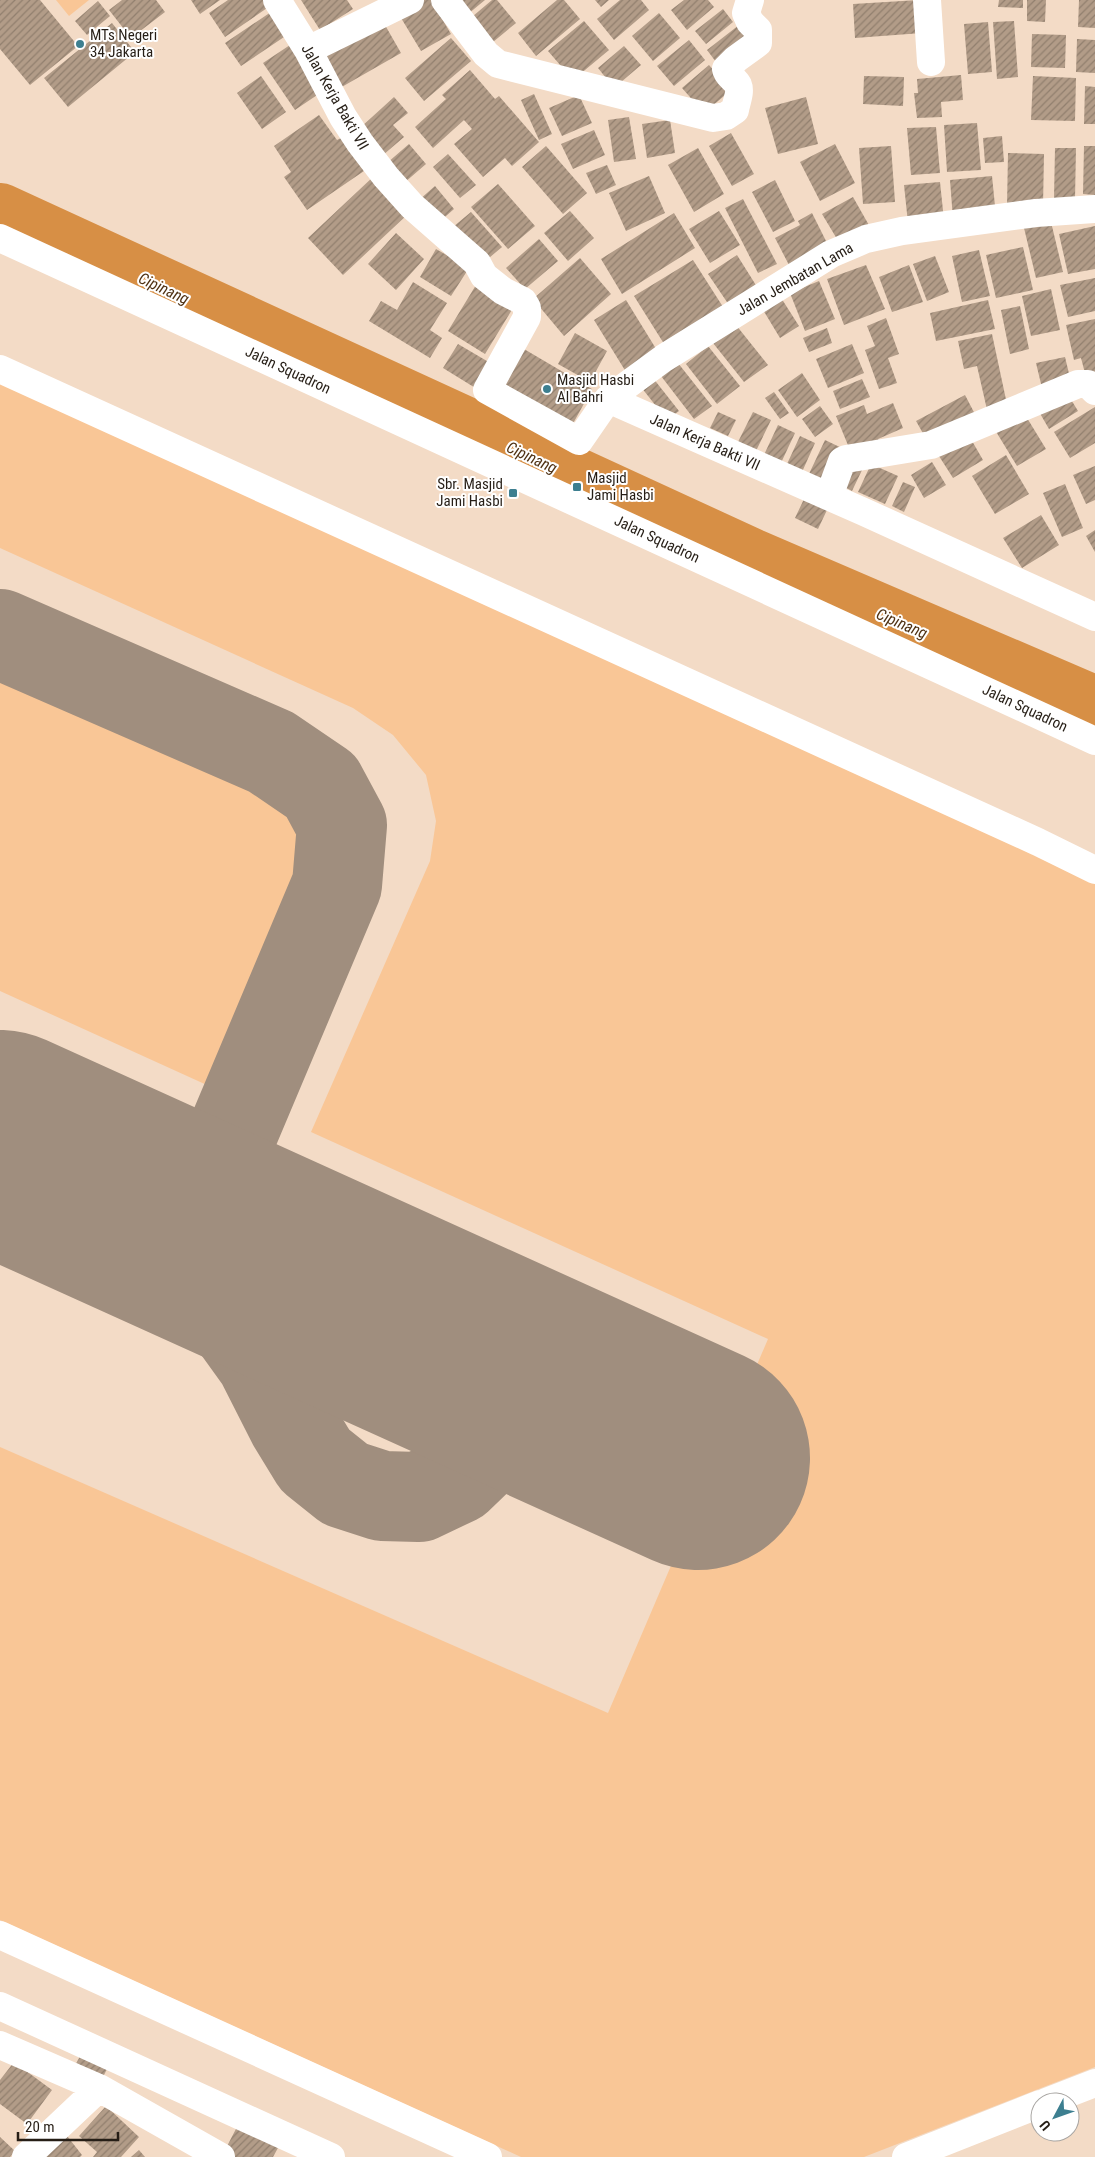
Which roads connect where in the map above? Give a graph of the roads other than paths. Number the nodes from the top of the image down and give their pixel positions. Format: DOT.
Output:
graph roads {
  1 [pos="277,0"];
  2 [pos="410,0"];
  3 [pos="445,0"];
  4 [pos="750,0"];
  5 [pos="927,0"];
  6 [pos="308,50"];
  7 [pos="931,62"];
  8 [pos="1095,209"];
  9 [pos="0,238"];
  10 [pos="0,369"];
  11 [pos="1095,391"];
  12 [pos="608,399"];
  13 [pos="829,496"];
  14 [pos="1095,617"];
  15 [pos="1095,741"];
  16 [pos="1095,870"];
  17 [pos="0,1935"];
  18 [pos="0,2006"];
  19 [pos="0,2045"];
  20 [pos="1095,2083"];
  21 [pos="99,2088"];
  22 [pos="1072,2092"];
  23 [pos="1030,2108"];
  24 [pos="26,2157"];
  25 [pos="221,2157"];
  26 [pos="331,2157"];
  27 [pos="488,2157"];
  28 [pos="906,2157"];
  1 -- 6 [label="street, Jalan Kerja Bakti VII"];
  2 -- 6 [label="street"];
  3 -- 4 [label="street"];
  5 -- 7 [label="street"];
  6 -- 12 [label="street, Jalan Kerja Bakti VII"];
  8 -- 12 [label="street, Jalan Jembatan Lama"];
  9 -- 15 [label="street, Jalan Squadron"];
  10 -- 16 [label="street"];
  11 -- 13 [label="street"];
  12 -- 13 [label="street, Jalan Kerja Bakti VII"];
  13 -- 14 [label="street, Jalan Kerja Bakti VII"];
  17 -- 27 [label="street"];
  18 -- 26 [label="street"];
  19 -- 21 [label="street"];
  20 -- 22 [label="street"];
  21 -- 24 [label="street"];
  21 -- 25 [label="street"];
  23 -- 28 [label="street"];
}
